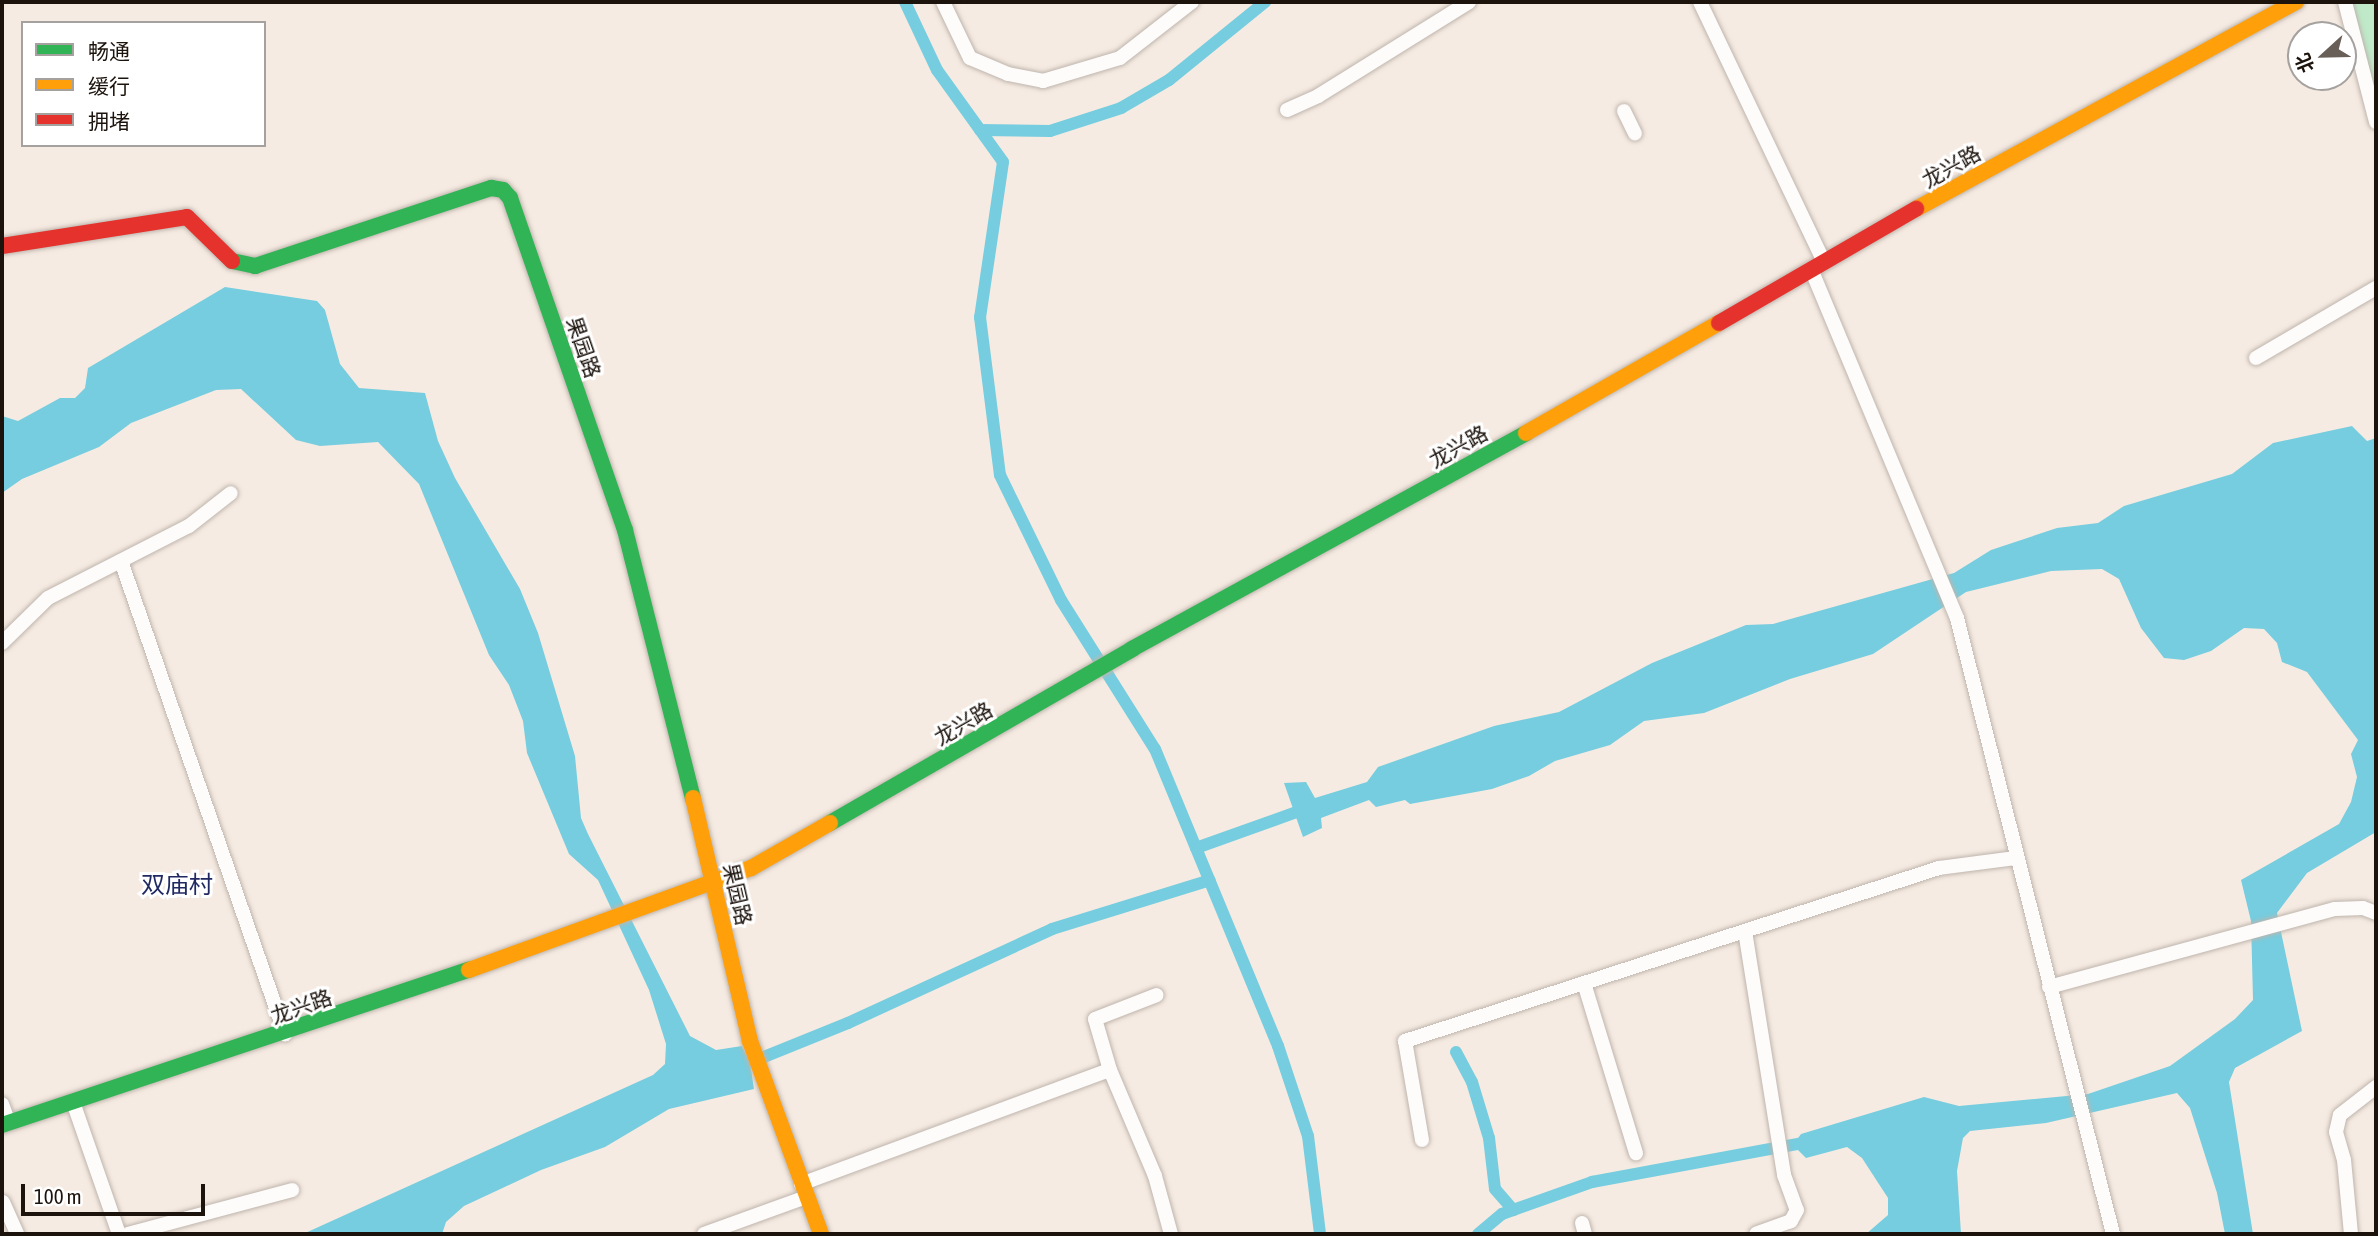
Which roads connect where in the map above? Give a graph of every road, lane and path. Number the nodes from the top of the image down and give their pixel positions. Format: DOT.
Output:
graph roads {
  1 [pos="943,2"];
  2 [pos="1192,2"];
  3 [pos="1469,2"];
  4 [pos="1700,2"];
  5 [pos="2295,2"];
  6 [pos="2345,2"];
  7 [pos="1287,110"];
  8 [pos="1624,111"];
  9 [pos="2376,122"];
  10 [pos="1635,134"];
  11 [pos="2,246"];
  12 [pos="1817,266"];
  13 [pos="2376,288"];
  14 [pos="2256,358"];
  15 [pos="231,493"];
  16 [pos="121,561"];
  17 [pos="2,643"];
  18 [pos="2016,858"];
  19 [pos="715,884"];
  20 [pos="2376,913"];
  21 [pos="1745,931"];
  22 [pos="1584,983"];
  23 [pos="2049,987"];
  24 [pos="1157,995"];
  25 [pos="285,1034"];
  26 [pos="1110,1070"];
  27 [pos="2376,1087"];
  28 [pos="73,1102"];
  29 [pos="2,1104"];
  30 [pos="5,1124"];
  31 [pos="1422,1140"];
  32 [pos="1636,1153"];
  33 [pos="292,1190"];
  34 [pos="803,1190"];
  35 [pos="3,1202"];
  36 [pos="17,1234"];
  37 [pos="119,1234"];
  38 [pos="128,1234"];
  39 [pos="704,1234"];
  40 [pos="821,1234"];
  41 [pos="1171,1234"];
  42 [pos="1756,1234"];
  43 [pos="2113,1234"];
  44 [pos="2351,1234"];
  1 -- 2 [label="street"];
  3 -- 7 [label="street"];
  4 -- 12 [label="street"];
  5 -- 12 [label="street, 龙兴路"];
  6 -- 9 [label="street"];
  8 -- 10 [label="street"];
  11 -- 19 [label="street, 果园路"];
  12 -- 18 [label="street"];
  12 -- 19 [label="street, 龙兴路"];
  13 -- 14 [label="street"];
  15 -- 16 [label="street"];
  16 -- 17 [label="street"];
  16 -- 25 [label="street"];
  18 -- 21 [label="street"];
  18 -- 23 [label="street"];
  19 -- 25 [label="street, 龙兴路"];
  19 -- 34 [label="street, 果园路"];
  20 -- 23 [label="street"];
  21 -- 22 [label="street"];
  21 -- 42 [label="street"];
  22 -- 31 [label="street"];
  22 -- 32 [label="street"];
  23 -- 43 [label="street"];
  24 -- 26 [label="street"];
  25 -- 28 [label="street, 龙兴路"];
  26 -- 34 [label="street"];
  26 -- 41 [label="street"];
  27 -- 44 [label="street"];
  28 -- 30 [label="street, 龙兴路"];
  28 -- 37 [label="street"];
  29 -- 30 [label="street"];
  33 -- 38 [label="street"];
  34 -- 39 [label="street"];
  34 -- 40 [label="street, 果园路"];
  35 -- 36 [label="street"];
}
